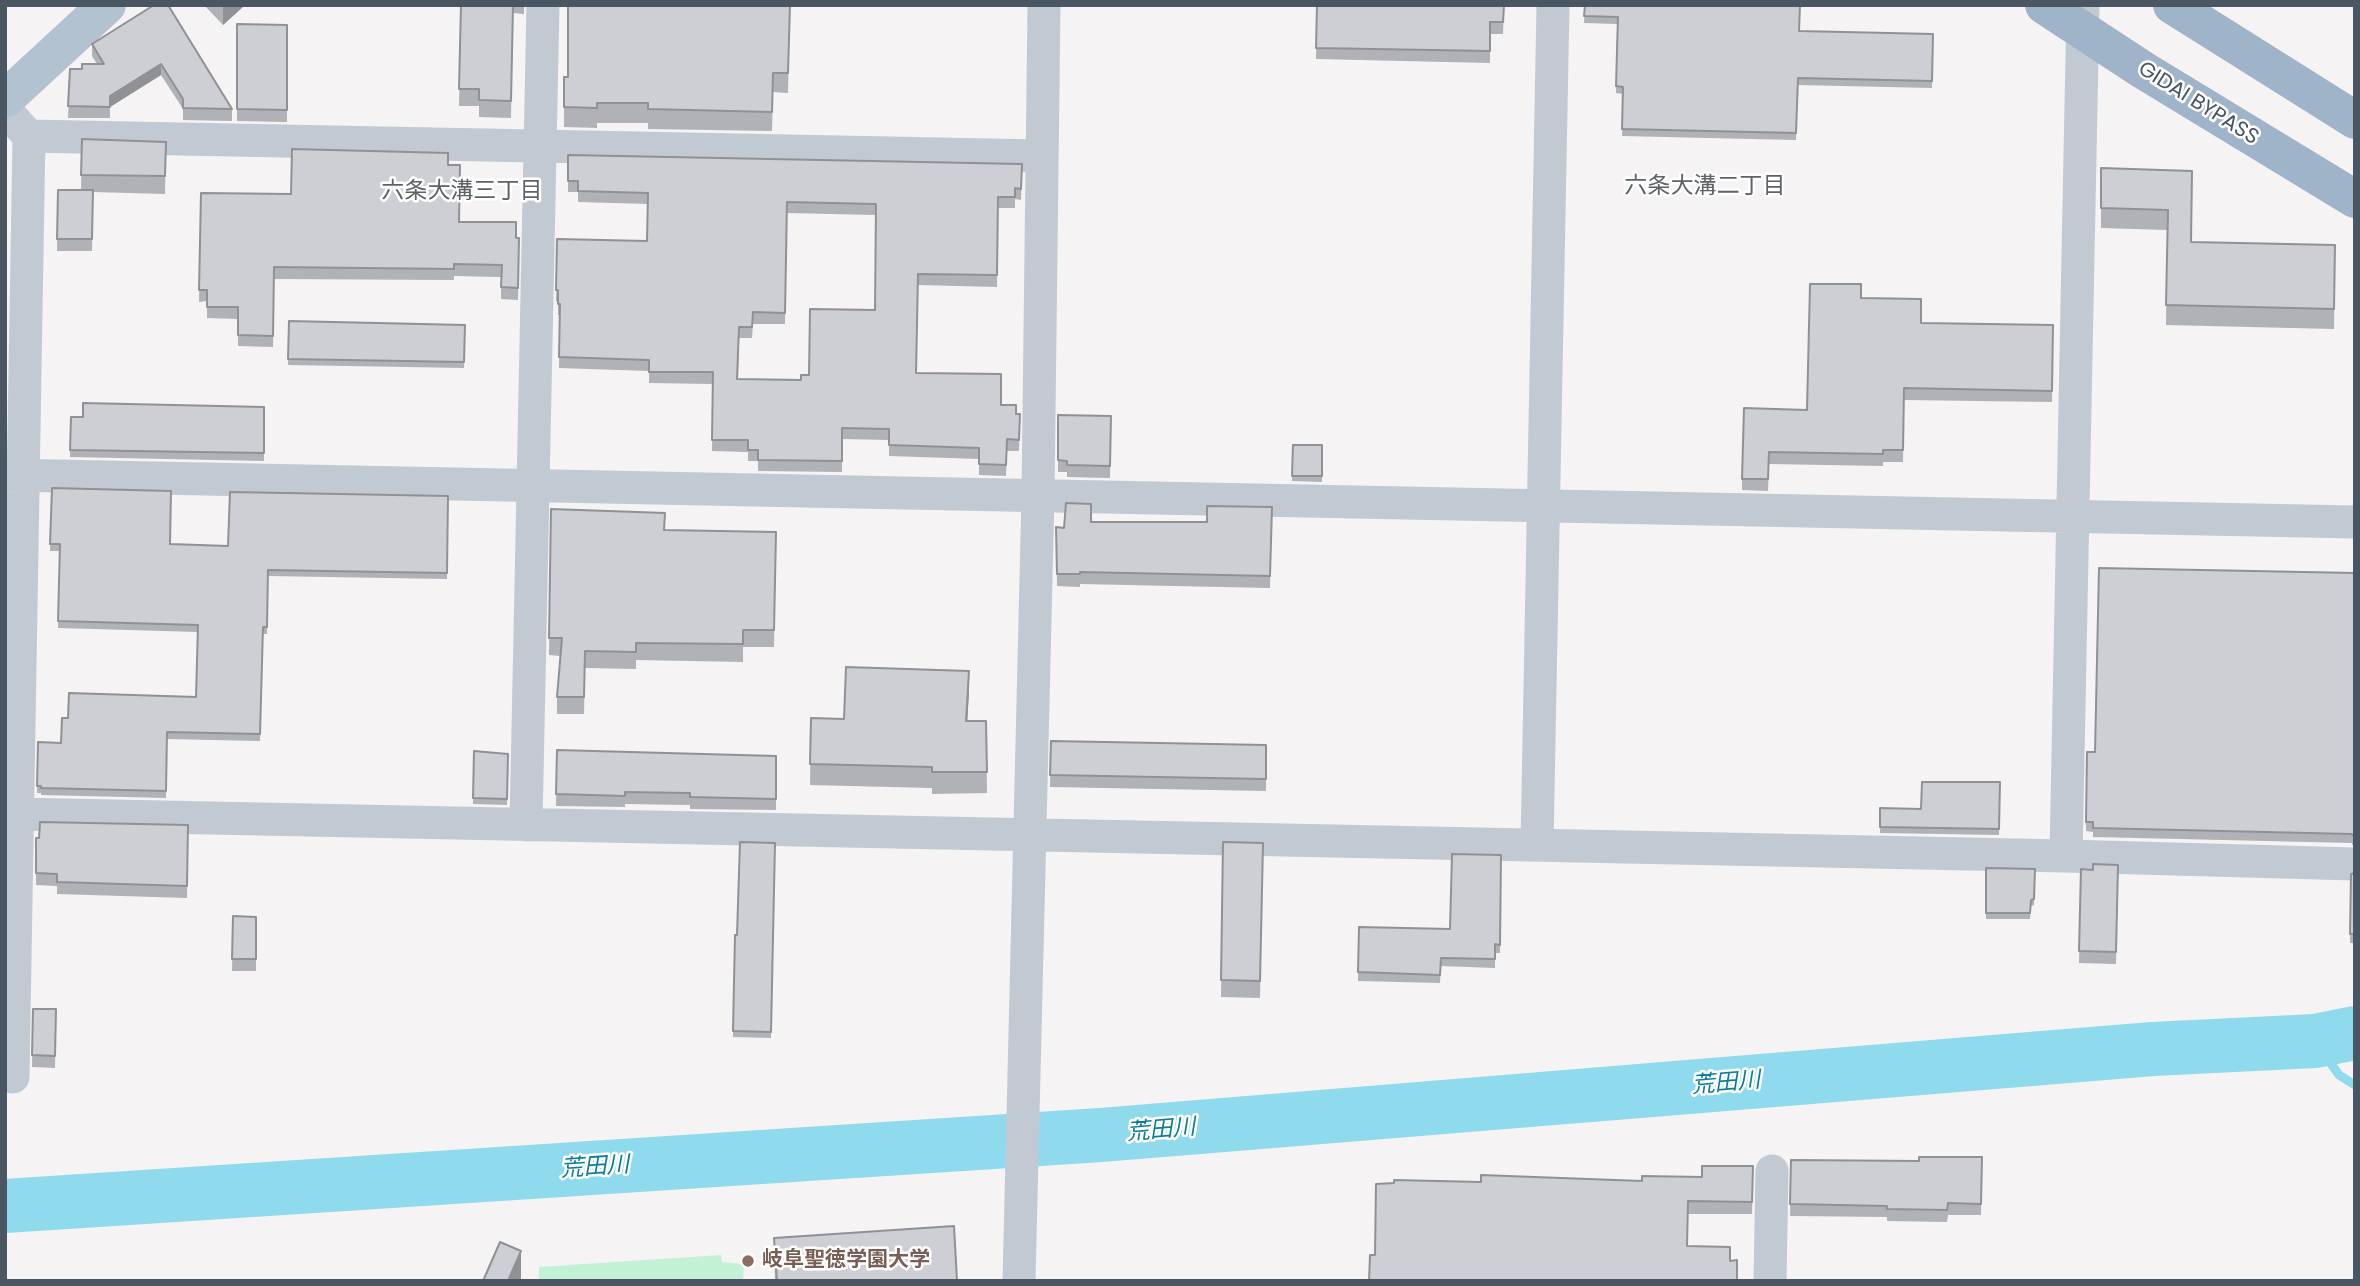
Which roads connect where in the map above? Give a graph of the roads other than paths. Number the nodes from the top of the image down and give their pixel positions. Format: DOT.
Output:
graph roads {
  1 [pos="107,5"];
  2 [pos="543,5"];
  3 [pos="1044,5"];
  4 [pos="1553,5"];
  5 [pos="2044,5"];
  6 [pos="2083,5"];
  7 [pos="2172,5"];
  8 [pos="5,99"];
  9 [pos="5,110"];
  10 [pos="2355,120"];
  11 [pos="29,136"];
  12 [pos="540,146"];
  13 [pos="1042,156"];
  14 [pos="2355,199"];
  15 [pos="14,475"];
  16 [pos="532,485"];
  17 [pos="1038,495"];
  18 [pos="1545,506"];
  19 [pos="2072,515"];
  20 [pos="2355,522"];
  21 [pos="16,814"];
  22 [pos="526,825"];
  23 [pos="1029,834"];
  24 [pos="1536,845"];
  25 [pos="2066,856"];
  26 [pos="2355,864"];
  27 [pos="13,1077"];
  28 [pos="1772,1171"];
  29 [pos="1019,1281"];
  30 [pos="1770,1281"];
  1 -- 8 [label="main road"];
  2 -- 12 [label="street"];
  3 -- 13 [label="street"];
  4 -- 18 [label="street"];
  5 -- 14 [label="highway, GIDAI BYPASS"];
  6 -- 19 [label="street"];
  7 -- 10 [label="highway"];
  9 -- 11 [label="street"];
  11 -- 12 [label="street"];
  11 -- 15 [label="street"];
  12 -- 13 [label="street"];
  12 -- 16 [label="street"];
  13 -- 17 [label="street"];
  15 -- 16 [label="street"];
  15 -- 21 [label="street"];
  16 -- 17 [label="street"];
  16 -- 22 [label="street"];
  17 -- 18 [label="street"];
  17 -- 23 [label="street"];
  18 -- 19 [label="street"];
  18 -- 24 [label="street"];
  19 -- 20 [label="street"];
  19 -- 25 [label="street"];
  21 -- 22 [label="street"];
  21 -- 27 [label="street"];
  22 -- 23 [label="street"];
  23 -- 24 [label="street"];
  23 -- 29 [label="street"];
  24 -- 25 [label="street"];
  25 -- 26 [label="street"];
  28 -- 30 [label="street"];
}
